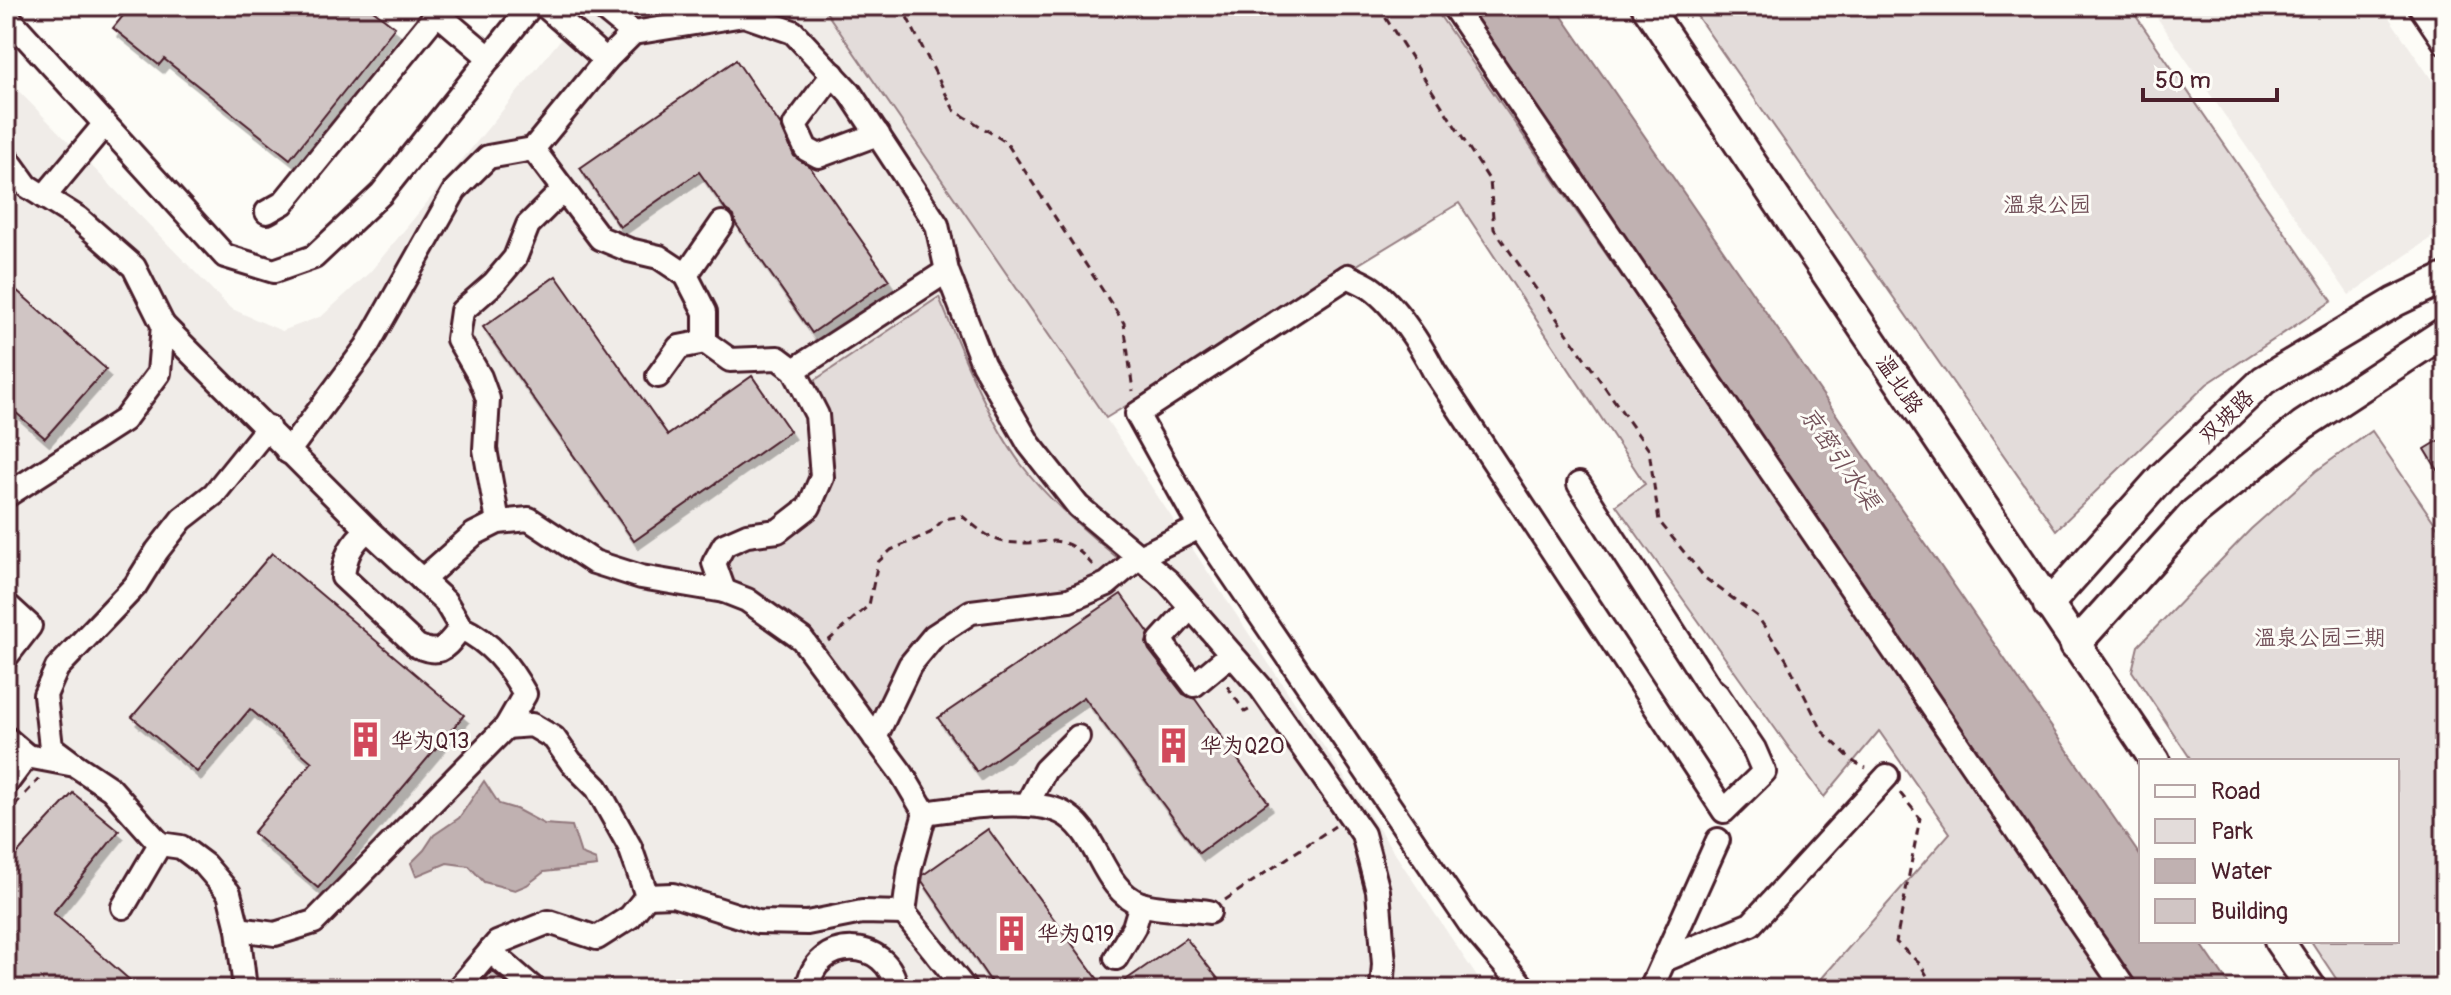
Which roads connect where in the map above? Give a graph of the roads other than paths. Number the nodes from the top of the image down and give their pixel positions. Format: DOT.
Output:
graph roads {
  1 [pos="531,6"];
  2 [pos="545,6"];
  3 [pos="600,6"];
  4 [pos="1453,6"];
  5 [pos="1646,6"];
  6 [pos="2420,6"];
  7 [pos="440,10"];
  8 [pos="6,15"];
  9 [pos="633,33"];
  10 [pos="2445,43"];
  11 [pos="490,58"];
  12 [pos="606,60"];
  13 [pos="833,74"];
  14 [pos="104,125"];
  15 [pos="878,134"];
  16 [pos="533,149"];
  17 [pos="6,157"];
  18 [pos="563,190"];
  19 [pos="44,197"];
  20 [pos="267,212"];
  21 [pos="722,223"];
  22 [pos="947,271"];
  23 [pos="686,275"];
  24 [pos="2445,278"];
  25 [pos="163,325"];
  26 [pos="2445,332"];
  27 [pos="705,342"];
  28 [pos="794,370"];
  29 [pos="658,376"];
  30 [pos="268,427"];
  31 [pos="288,452"];
  32 [pos="1579,484"];
  33 [pos="6,496"];
  34 [pos="498,522"];
  35 [pos="1200,527"];
  36 [pos="368,530"];
  37 [pos="1139,557"];
  38 [pos="422,580"];
  39 [pos="724,591"];
  40 [pos="6,604"];
  41 [pos="2048,605"];
  42 [pos="1191,607"];
  43 [pos="461,628"];
  44 [pos="2075,645"];
  45 [pos="1231,654"];
  46 [pos="6,657"];
  47 [pos="506,727"];
  48 [pos="1078,737"];
  49 [pos="6,738"];
  50 [pos="875,738"];
  51 [pos="27,756"];
  52 [pos="2154,759"];
  53 [pos="75,765"];
  54 [pos="1887,776"];
  55 [pos="6,784"];
  56 [pos="1027,805"];
  57 [pos="925,813"];
  58 [pos="1718,840"];
  59 [pos="160,844"];
  60 [pos="647,896"];
  61 [pos="1141,904"];
  62 [pos="123,907"];
  63 [pos="1209,912"];
  64 [pos="904,913"];
  65 [pos="238,929"];
  66 [pos="2280,943"];
  67 [pos="490,951"];
  68 [pos="1116,958"];
  69 [pos="1664,960"];
  70 [pos="245,989"];
  71 [pos="458,989"];
  72 [pos="534,989"];
  73 [pos="808,989"];
  74 [pos="896,989"];
  75 [pos="965,989"];
  76 [pos="1382,989"];
  77 [pos="1525,989"];
  78 [pos="1651,989"];
  79 [pos="2125,989"];
  80 [pos="2312,989"];
  1 -- 11 [label="street"];
  2 -- 12 [label="street"];
  3 -- 9 [label="street"];
  4 -- 79 [label="street"];
  5 -- 41 [label="main road, 温北路"];
  6 -- 10 [label="street"];
  7 -- 11 [label="street"];
  7 -- 20 [label="street"];
  8 -- 14 [label="street"];
  9 -- 12 [label="street"];
  9 -- 13 [label="street"];
  11 -- 14 [label="street"];
  12 -- 16 [label="street"];
  13 -- 15 [label="street"];
  13 -- 15 [label="street"];
  14 -- 19 [label="street"];
  15 -- 22 [label="street"];
  16 -- 18 [label="street"];
  16 -- 31 [label="street"];
  17 -- 19 [label="street"];
  18 -- 23 [label="street"];
  18 -- 34 [label="street"];
  19 -- 25 [label="street"];
  21 -- 23 [label="street"];
  22 -- 28 [label="street"];
  22 -- 37 [label="street"];
  23 -- 27 [label="street"];
  24 -- 41 [label="main road, 双坡路"];
  25 -- 30 [label="street"];
  25 -- 33 [label="street"];
  26 -- 44 [label="main road"];
  27 -- 28 [label="street"];
  27 -- 29 [label="street"];
  28 -- 39 [label="street"];
  30 -- 31 [label="street"];
  30 -- 53 [label="street"];
  31 -- 36 [label="street"];
  32 -- 35 [label="street"];
  34 -- 38 [label="street"];
  34 -- 39 [label="street"];
  35 -- 37 [label="street"];
  35 -- 77 [label="street"];
  36 -- 38 [label="street"];
  36 -- 43 [label="street"];
  37 -- 42 [label="street"];
  37 -- 50 [label="street"];
  38 -- 43 [label="street"];
  39 -- 50 [label="street"];
  40 -- 46 [label="street"];
  41 -- 44 [label="main road, 温北路"];
  42 -- 45 [label="street"];
  42 -- 45 [label="street"];
  43 -- 47 [label="street"];
  44 -- 52 [label="main road, 温北路"];
  45 -- 76 [label="street"];
  47 -- 60 [label="street"];
  47 -- 65 [label="street"];
  48 -- 56 [label="street"];
  49 -- 51 [label="street"];
  50 -- 57 [label="street"];
  51 -- 53 [label="street"];
  51 -- 55 [label="street"];
  53 -- 59 [label="street"];
  54 -- 69 [label="street"];
  56 -- 57 [label="street"];
  56 -- 61 [label="street"];
  57 -- 64 [label="street"];
  58 -- 69 [label="street"];
  59 -- 62 [label="street"];
  59 -- 65 [label="street"];
  60 -- 64 [label="street"];
  60 -- 67 [label="street"];
  61 -- 63 [label="street"];
  61 -- 68 [label="street"];
  64 -- 75 [label="street"];
  65 -- 70 [label="street"];
  66 -- 80 [label="main road"];
  67 -- 71 [label="street"];
  67 -- 72 [label="street"];
  69 -- 78 [label="street"];
  73 -- 74 [label="street"];
}
